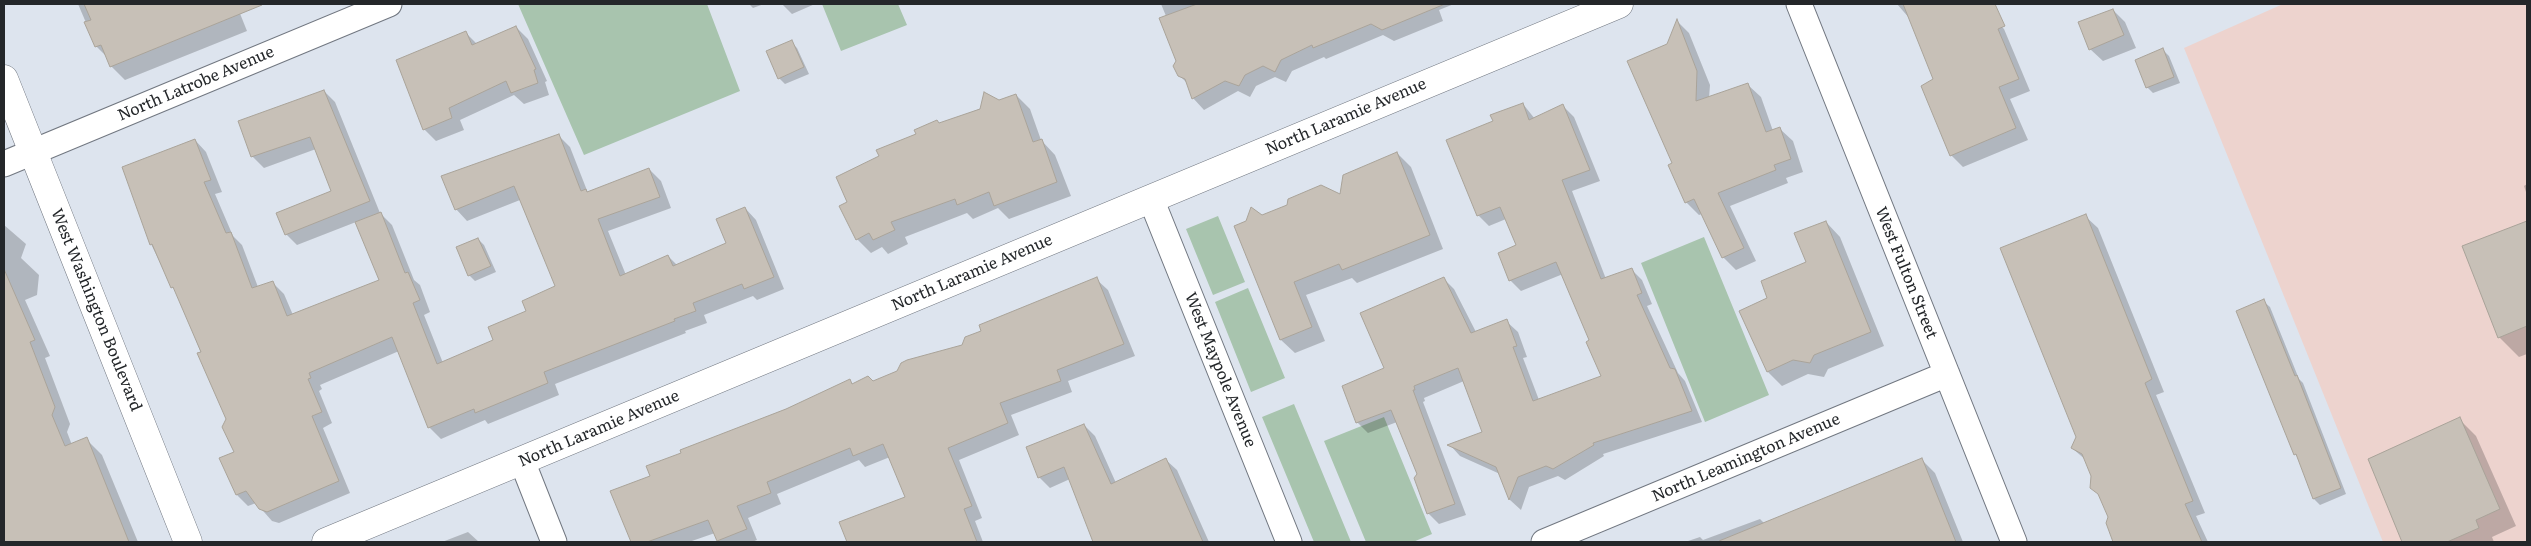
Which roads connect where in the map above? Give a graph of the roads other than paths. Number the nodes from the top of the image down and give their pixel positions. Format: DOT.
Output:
graph roads {
  1 [pos="389,4"];
  2 [pos="1619,4"];
  3 [pos="1799,4"];
  4 [pos="4,79"];
  5 [pos="33,152"];
  6 [pos="4,164"];
  7 [pos="1151,199"];
  8 [pos="1946,374"];
  9 [pos="522,461"];
  10 [pos="188,542"];
  11 [pos="326,542"];
  12 [pos="554,542"];
  13 [pos="1289,542"];
  14 [pos="1544,542"];
  15 [pos="2014,542"];
  1 -- 5 [label="street, North Latrobe Avenue"];
  2 -- 7 [label="street, North Laramie Avenue"];
  3 -- 8 [label="street, West Fulton Street"];
  4 -- 5 [label="street, West Washington Boulevard"];
  5 -- 6 [label="street, North Latrobe Avenue"];
  5 -- 10 [label="street, West Washington Boulevard"];
  7 -- 9 [label="street, North Laramie Avenue"];
  7 -- 13 [label="street, West Maypole Avenue"];
  8 -- 14 [label="street, North Leamington Avenue"];
  8 -- 15 [label="street, West Fulton Street"];
  9 -- 11 [label="street, North Laramie Avenue"];
  9 -- 12 [label="street"];
}
